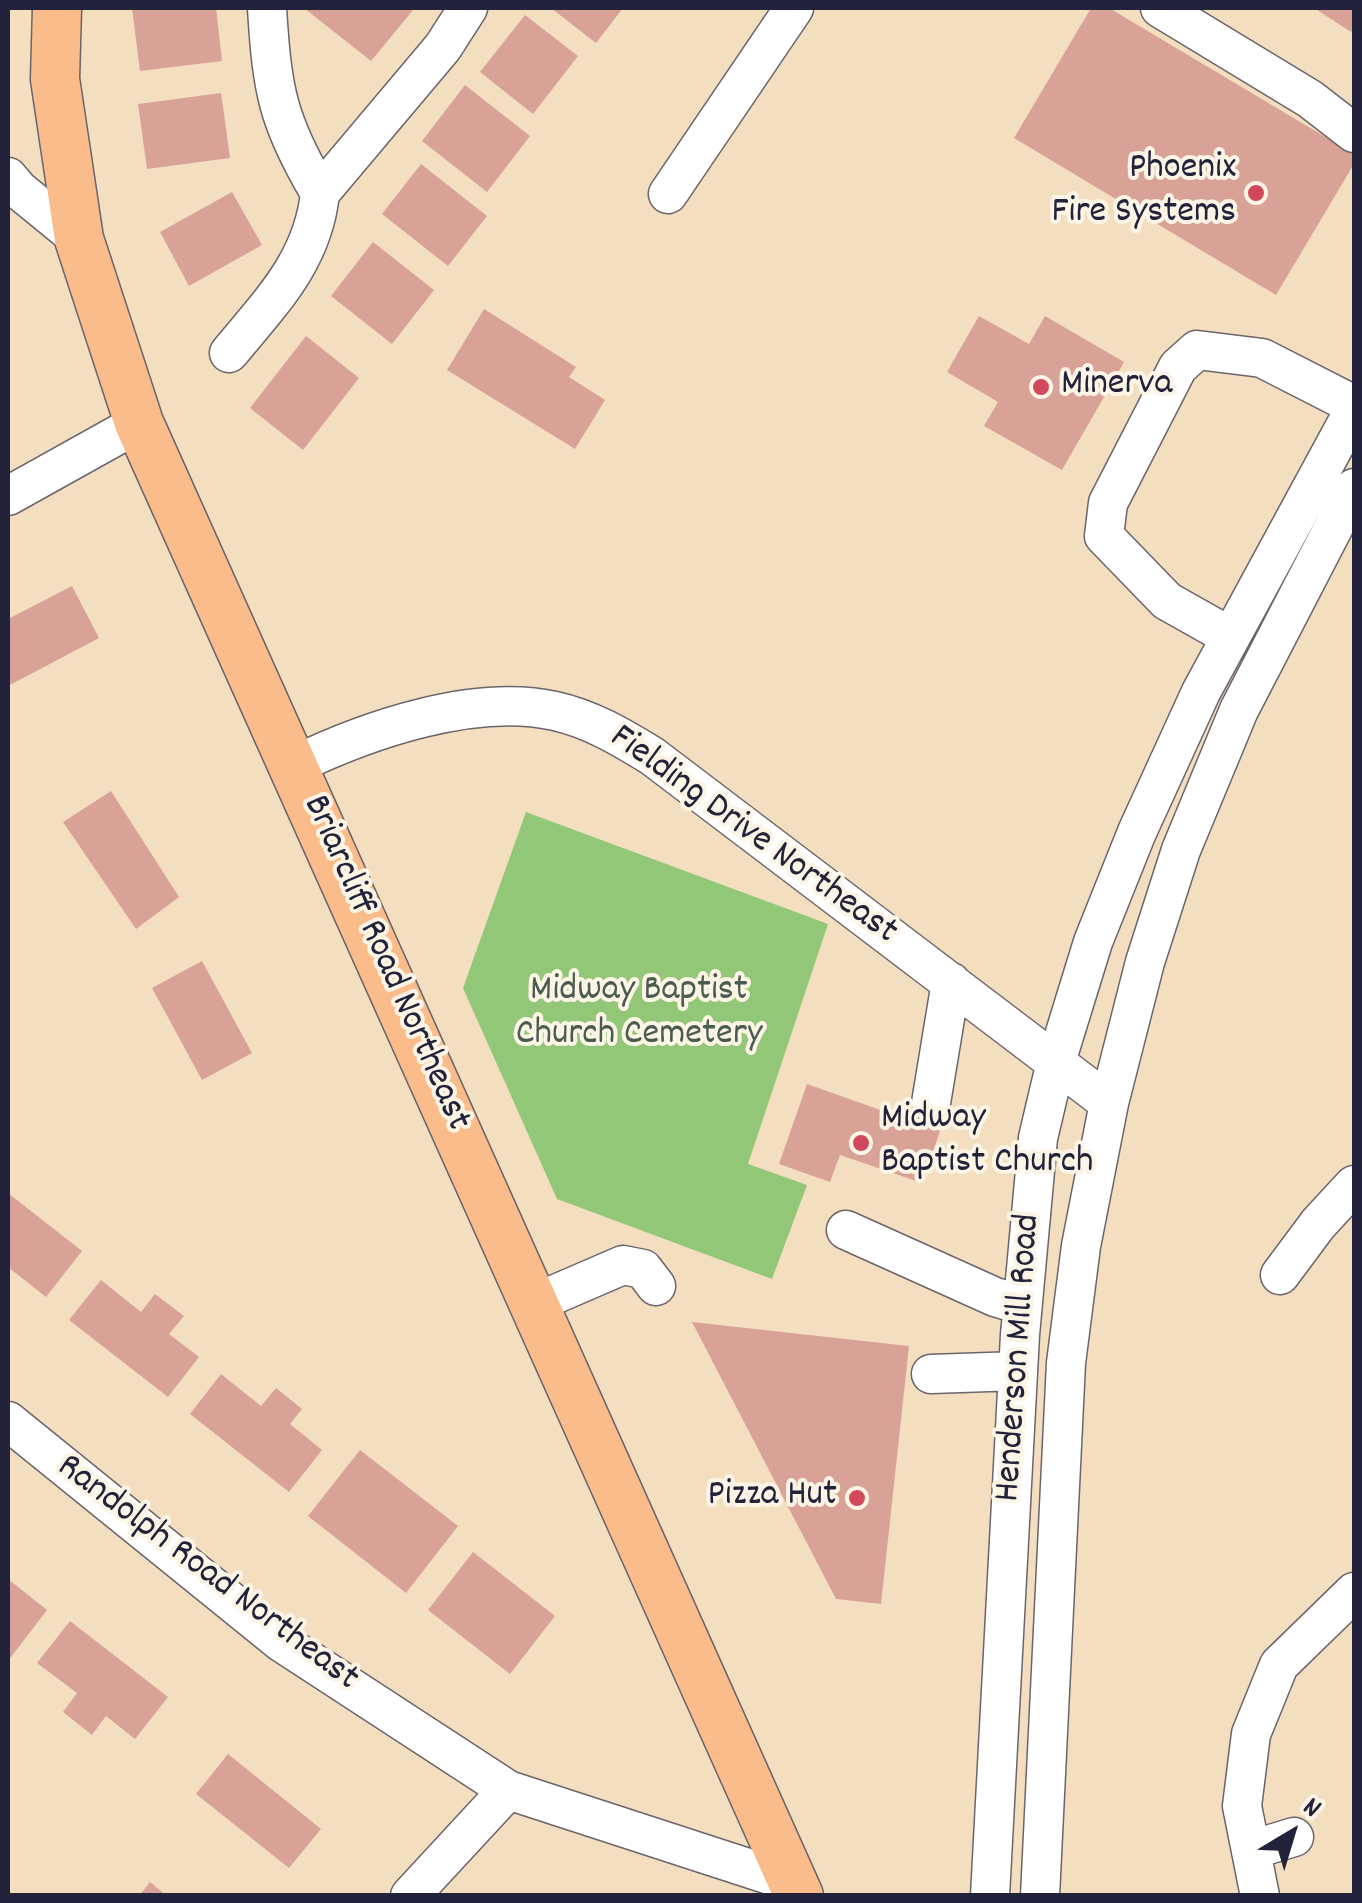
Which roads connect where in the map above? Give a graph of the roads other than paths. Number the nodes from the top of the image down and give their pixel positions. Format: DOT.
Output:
graph roads {
  1 [pos="57,8"];
  2 [pos="267,8"];
  3 [pos="468,8"];
  4 [pos="794,8"];
  5 [pos="1160,8"];
  6 [pos="1354,133"];
  7 [pos="8,176"];
  8 [pos="320,193"];
  9 [pos="668,194"];
  10 [pos="79,239"];
  11 [pos="229,353"];
  12 [pos="1354,408"];
  13 [pos="139,423"];
  14 [pos="1354,488"];
  15 [pos="8,496"];
  16 [pos="1231,637"];
  17 [pos="294,764"];
  18 [pos="950,982"];
  19 [pos="1056,1062"];
  20 [pos="931,1102"];
  21 [pos="1109,1104"];
  22 [pos="1354,1185"];
  23 [pos="846,1230"];
  24 [pos="1280,1276"];
  25 [pos="656,1286"];
  26 [pos="535,1303"];
  27 [pos="1022,1305"];
  28 [pos="1018,1371"];
  29 [pos="931,1374"];
  30 [pos="8,1421"];
  31 [pos="1354,1592"];
  32 [pos="508,1790"];
  33 [pos="1294,1837"];
  34 [pos="1251,1850"];
  35 [pos="797,1889"];
  36 [pos="410,1896"];
  37 [pos="990,1896"];
  38 [pos="1040,1896"];
  39 [pos="1260,1896"];
  1 -- 10 [label="main road, Briarcliff Road Northeast"];
  2 -- 8 [label="street"];
  3 -- 8 [label="street"];
  4 -- 9 [label="street"];
  5 -- 6 [label="street"];
  7 -- 10 [label="street"];
  8 -- 11 [label="street"];
  10 -- 13 [label="main road, Briarcliff Road Northeast"];
  12 -- 16 [label="street, Henderson Mill Road"];
  12 -- 16 [label="street"];
  13 -- 15 [label="street"];
  13 -- 17 [label="main road, Briarcliff Road Northeast"];
  14 -- 21 [label="street, Henderson Mill Road"];
  16 -- 19 [label="street, Henderson Mill Road"];
  17 -- 18 [label="street, Fielding Drive Northeast"];
  17 -- 26 [label="main road, Briarcliff Road Northeast"];
  18 -- 19 [label="street, Fielding Drive Northeast"];
  18 -- 20 [label="street"];
  19 -- 21 [label="street, Fielding Drive Northeast"];
  19 -- 27 [label="street, Henderson Mill Road"];
  21 -- 38 [label="street, Henderson Mill Road"];
  22 -- 24 [label="street"];
  23 -- 27 [label="street"];
  25 -- 26 [label="street"];
  26 -- 35 [label="main road, Briarcliff Road Northeast"];
  27 -- 28 [label="street, Henderson Mill Road"];
  28 -- 29 [label="street"];
  28 -- 37 [label="street, Henderson Mill Road"];
  30 -- 32 [label="street, Randolph Road Northeast"];
  31 -- 34 [label="street"];
  32 -- 35 [label="street, Randolph Road Northeast"];
  32 -- 36 [label="street"];
  33 -- 34 [label="street"];
  34 -- 39 [label="street"];
}
